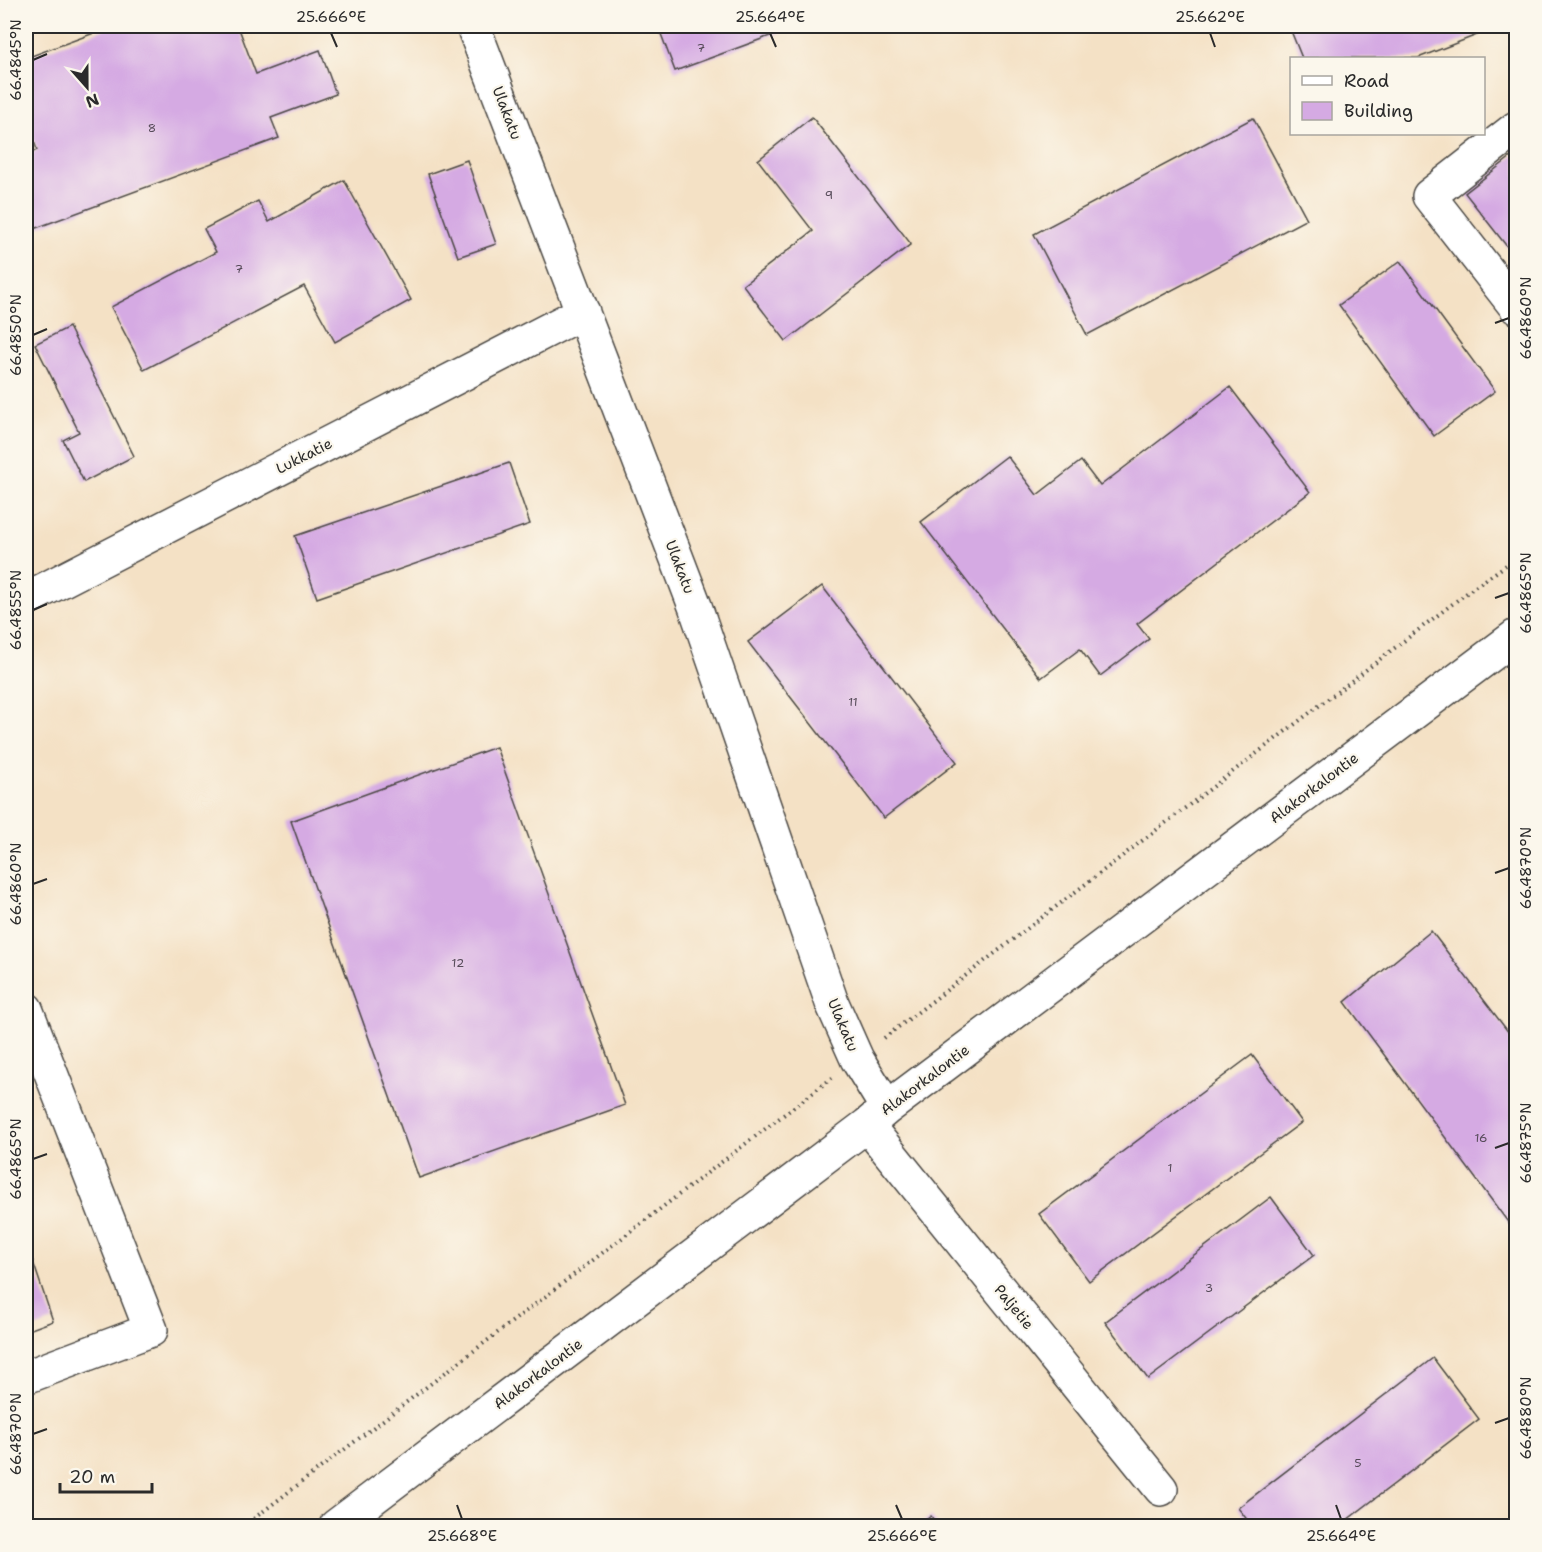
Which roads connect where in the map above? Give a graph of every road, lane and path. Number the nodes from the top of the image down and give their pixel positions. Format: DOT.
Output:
graph roads {
  1 [pos="473,26"];
  2 [pos="1516,128"];
  3 [pos="1516,307"];
  4 [pos="583,312"];
  5 [pos="26,599"];
  6 [pos="1516,636"];
  7 [pos="26,1009"];
  8 [pos="877,1117"];
  9 [pos="26,1377"];
  10 [pos="1161,1489"];
  11 [pos="336,1527"];
  1 -- 4 [label="street, Ulakatu"];
  2 -- 3 [label="street"];
  4 -- 5 [label="street, Lukkatie"];
  4 -- 8 [label="street, Ulakatu"];
  6 -- 8 [label="street, Alakorkalontie"];
  7 -- 9 [label="street"];
  8 -- 10 [label="street, Paljetie"];
  8 -- 11 [label="street, Alakorkalontie"];
}
